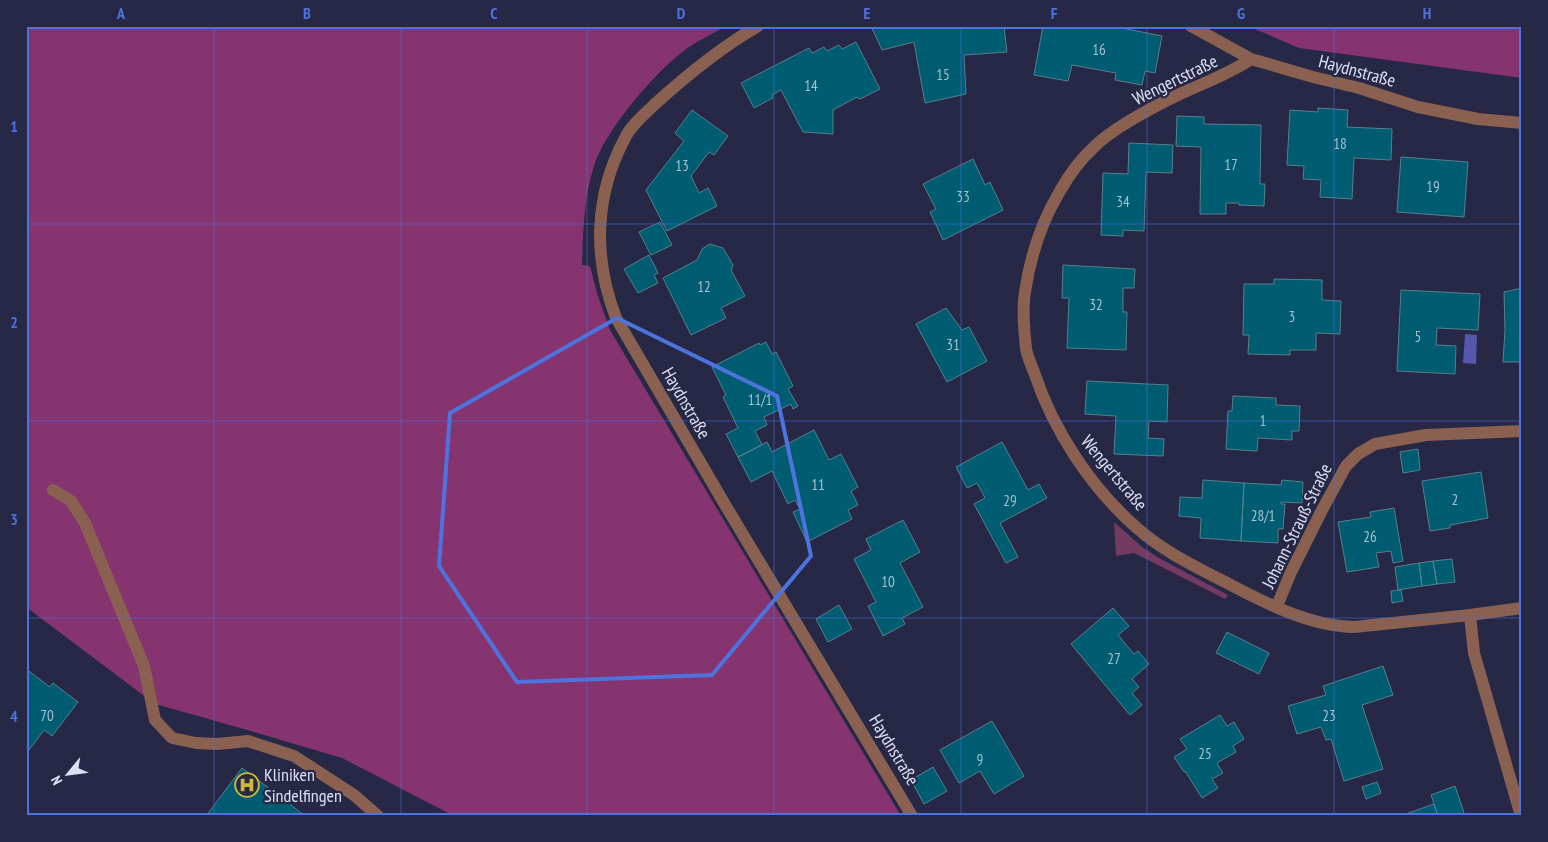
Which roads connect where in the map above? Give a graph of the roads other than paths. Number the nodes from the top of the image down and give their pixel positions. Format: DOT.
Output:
graph roads {
  1 [pos="758,26"];
  2 [pos="1191,26"];
  3 [pos="1251,59"];
  4 [pos="1522,123"];
  5 [pos="1522,431"];
  6 [pos="53,490"];
  7 [pos="1277,606"];
  8 [pos="1522,608"];
  9 [pos="1470,615"];
  10 [pos="378,816"];
  11 [pos="912,816"];
  12 [pos="1521,816"];
  1 -- 11 [label="street, Haydnstraße"];
  2 -- 3 [label="street, Haydnstraße"];
  3 -- 4 [label="street, Haydnstraße"];
  3 -- 7 [label="street, Wengertstraße"];
  5 -- 7 [label="street, Johann-Strauß-Straße"];
  6 -- 10 [label="street"];
  7 -- 9 [label="street, Wengertstraße"];
  8 -- 9 [label="street, Wengertstraße"];
  9 -- 12 [label="street"];
}
